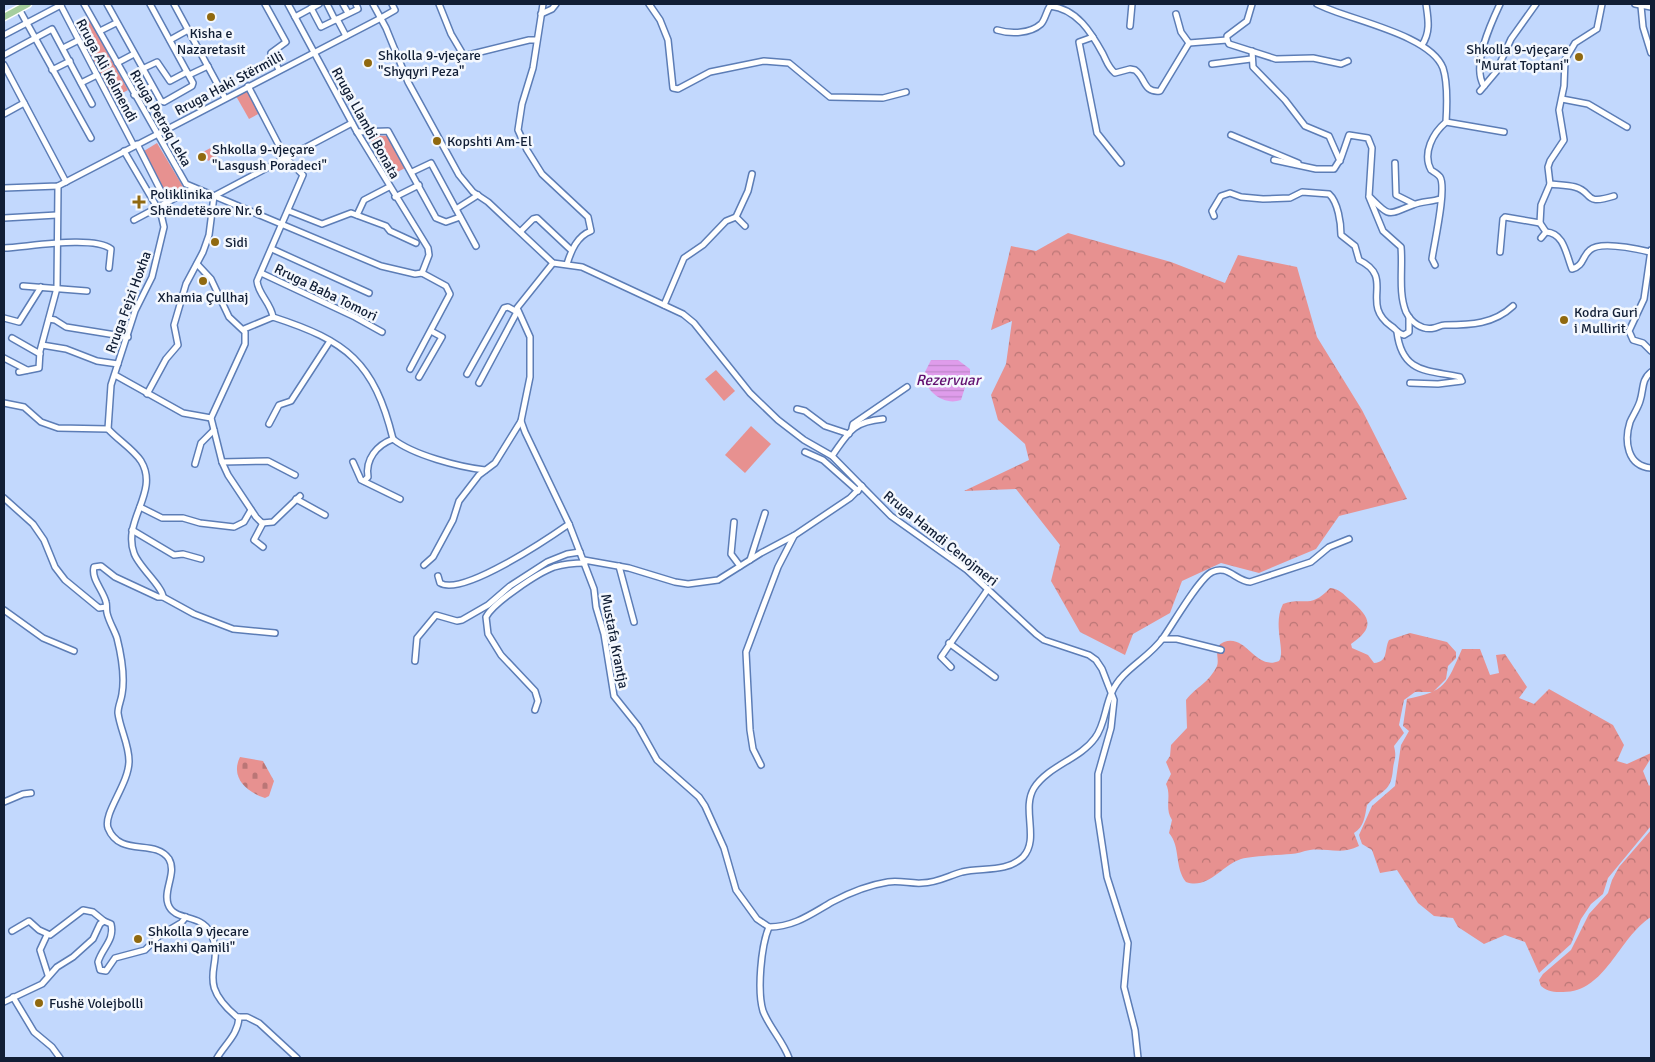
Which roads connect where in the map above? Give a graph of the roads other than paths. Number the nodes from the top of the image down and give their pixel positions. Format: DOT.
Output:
graph roads {
  1 [pos="84,4"];
  2 [pos="108,4"];
  3 [pos="150,4"];
  4 [pos="174,4"];
  5 [pos="265,4"];
  6 [pos="288,4"];
  7 [pos="319,4"];
  8 [pos="326,4"];
  9 [pos="343,4"];
  10 [pos="356,4"];
  11 [pos="373,4"];
  12 [pos="392,4"];
  13 [pos="439,4"];
  14 [pos="543,4"];
  15 [pos="556,4"];
  16 [pos="649,4"];
  17 [pos="1132,4"];
  18 [pos="1252,4"];
  19 [pos="1317,4"];
  20 [pos="1426,4"];
  21 [pos="1500,4"];
  22 [pos="1536,4"];
  23 [pos="1602,4"];
  24 [pos="60,5"];
  25 [pos="1638,5"];
  26 [pos="23,6"];
  27 [pos="312,6"];
  28 [pos="1651,7"];
  29 [pos="348,14"];
  30 [pos="541,14"];
  31 [pos="1176,14"];
  32 [pos="4,17"];
  33 [pos="295,17"];
  34 [pos="381,18"];
  35 [pos="336,20"];
  36 [pos="27,23"];
  37 [pos="116,23"];
  38 [pos="1130,26"];
  39 [pos="188,30"];
  40 [pos="997,30"];
  41 [pos="100,32"];
  42 [pos="4,36"];
  43 [pos="346,36"];
  44 [pos="1093,37"];
  45 [pos="35,38"];
  46 [pos="79,40"];
  47 [pos="170,40"];
  48 [pos="536,40"];
  49 [pos="1227,40"];
  50 [pos="1189,43"];
  51 [pos="1422,45"];
  52 [pos="62,48"];
  53 [pos="1252,50"];
  54 [pos="314,51"];
  55 [pos="1651,53"];
  56 [pos="134,54"];
  57 [pos="4,55"];
  58 [pos="1251,59"];
  59 [pos="1348,61"];
  60 [pos="70,62"];
  61 [pos="117,63"];
  62 [pos="1212,64"];
  63 [pos="4,65"];
  64 [pos="208,66"];
  65 [pos="142,69"];
  66 [pos="52,70"];
  67 [pos="278,70"];
  68 [pos="188,74"];
  69 [pos="97,75"];
  70 [pos="81,83"];
  71 [pos="152,86"];
  72 [pos="248,86"];
  73 [pos="1484,86"];
  74 [pos="1480,91"];
  75 [pos="906,92"];
  76 [pos="134,95"];
  77 [pos="225,98"];
  78 [pos="1562,99"];
  79 [pos="24,103"];
  80 [pos="92,104"];
  81 [pos="4,114"];
  82 [pos="352,122"];
  83 [pos="1446,122"];
  84 [pos="1627,127"];
  85 [pos="357,132"];
  86 [pos="1504,132"];
  87 [pos="157,134"];
  88 [pos="1230,134"];
  89 [pos="91,138"];
  90 [pos="136,145"];
  91 [pos="124,152"];
  92 [pos="285,156"];
  93 [pos="1274,160"];
  94 [pos="1340,161"];
  95 [pos="1121,163"];
  96 [pos="1395,163"];
  97 [pos="1300,165"];
  98 [pos="412,172"];
  99 [pos="752,174"];
  100 [pos="66,182"];
  101 [pos="1550,184"];
  102 [pos="419,185"];
  103 [pos="58,186"];
  104 [pos="389,186"];
  105 [pos="4,188"];
  106 [pos="194,188"];
  107 [pos="478,195"];
  108 [pos="214,196"];
  109 [pos="1369,196"];
  110 [pos="1614,196"];
  111 [pos="395,197"];
  112 [pos="1440,199"];
  113 [pos="167,203"];
  114 [pos="1414,204"];
  115 [pos="156,209"];
  116 [pos="456,209"];
  117 [pos="289,211"];
  118 [pos="57,215"];
  119 [pos="357,215"];
  120 [pos="1214,216"];
  121 [pos="460,217"];
  122 [pos="736,217"];
  123 [pos="4,218"];
  124 [pos="134,220"];
  125 [pos="1540,223"];
  126 [pos="283,224"];
  127 [pos="745,226"];
  128 [pos="521,231"];
  129 [pos="1546,232"];
  130 [pos="1541,238"];
  131 [pos="57,243"];
  132 [pos="416,243"];
  133 [pos="476,246"];
  134 [pos="4,248"];
  135 [pos="272,249"];
  136 [pos="571,250"];
  137 [pos="1650,251"];
  138 [pos="1500,252"];
  139 [pos="553,263"];
  140 [pos="197,264"];
  141 [pos="567,264"];
  142 [pos="1435,265"];
  143 [pos="109,268"];
  144 [pos="261,273"];
  145 [pos="422,273"];
  146 [pos="23,286"];
  147 [pos="41,287"];
  148 [pos="57,288"];
  149 [pos="87,292"];
  150 [pos="369,293"];
  151 [pos="664,305"];
  152 [pos="1513,306"];
  153 [pos="517,312"];
  154 [pos="273,317"];
  155 [pos="1409,317"];
  156 [pos="4,318"];
  157 [pos="49,319"];
  158 [pos="244,329"];
  159 [pos="431,331"];
  160 [pos="382,332"];
  161 [pos="1397,332"];
  162 [pos="128,336"];
  163 [pos="12,338"];
  164 [pos="330,341"];
  165 [pos="42,344"];
  166 [pos="1651,351"];
  167 [pos="40,354"];
  168 [pos="4,358"];
  169 [pos="118,364"];
  170 [pos="410,369"];
  171 [pos="30,371"];
  172 [pos="19,372"];
  173 [pos="1651,372"];
  174 [pos="467,374"];
  175 [pos="115,375"];
  176 [pos="419,377"];
  177 [pos="480,382"];
  178 [pos="1410,383"];
  179 [pos="907,387"];
  180 [pos="147,394"];
  181 [pos="4,403"];
  182 [pos="797,409"];
  183 [pos="211,418"];
  184 [pos="883,419"];
  185 [pos="522,420"];
  186 [pos="269,424"];
  187 [pos="852,428"];
  188 [pos="108,429"];
  189 [pos="214,430"];
  190 [pos="849,434"];
  191 [pos="393,438"];
  192 [pos="805,452"];
  193 [pos="832,456"];
  194 [pos="222,462"];
  195 [pos="353,462"];
  196 [pos="194,464"];
  197 [pos="1651,468"];
  198 [pos="485,470"];
  199 [pos="295,474"];
  200 [pos="364,481"];
  201 [pos="860,489"];
  202 [pos="4,498"];
  203 [pos="400,499"];
  204 [pos="140,507"];
  205 [pos="251,510"];
  206 [pos="765,513"];
  207 [pos="325,515"];
  208 [pos="734,522"];
  209 [pos="264,523"];
  210 [pos="569,524"];
  211 [pos="132,530"];
  212 [pos="795,535"];
  213 [pos="1349,539"];
  214 [pos="263,547"];
  215 [pos="580,552"];
  216 [pos="201,559"];
  217 [pos="750,560"];
  218 [pos="584,561"];
  219 [pos="424,565"];
  220 [pos="619,566"];
  221 [pos="740,566"];
  222 [pos="438,576"];
  223 [pos="988,589"];
  224 [pos="162,596"];
  225 [pos="106,607"];
  226 [pos="4,610"];
  227 [pos="634,622"];
  228 [pos="275,633"];
  229 [pos="1162,639"];
  230 [pos="949,643"];
  231 [pos="1221,650"];
  232 [pos="74,651"];
  233 [pos="414,661"];
  234 [pos="951,667"];
  235 [pos="995,677"];
  236 [pos="1111,693"];
  237 [pos="535,710"];
  238 [pos="761,765"];
  239 [pos="31,794"];
  240 [pos="4,802"];
  241 [pos="186,917"];
  242 [pos="104,921"];
  243 [pos="770,927"];
  244 [pos="12,931"];
  245 [pos="47,935"];
  246 [pos="48,975"];
  247 [pos="13,997"];
  248 [pos="4,1002"];
  249 [pos="239,1018"];
  250 [pos="60,1058"];
  251 [pos="217,1058"];
  252 [pos="298,1058"];
  253 [pos="789,1058"];
  254 [pos="1138,1058"];
  1 -- 41 [label="street, Rruga Petraq Leka"];
  2 -- 37 [label="street"];
  3 -- 47 [label="street"];
  4 -- 39 [label="street"];
  5 -- 67 [label="street"];
  6 -- 33 [label="street, Rruga Llambi Bonata"];
  7 -- 27 [label="street"];
  8 -- 35 [label="street"];
  9 -- 29 [label="street"];
  10 -- 29 [label="street"];
  11 -- 34 [label="street"];
  12 -- 34 [label="street"];
  13 -- 48 [label="street"];
  14 -- 30 [label="street"];
  15 -- 30 [label="street"];
  16 -- 75 [label="street"];
  17 -- 38 [label="street"];
  18 -- 49 [label="street"];
  19 -- 51 [label="street"];
  20 -- 51 [label="street"];
  21 -- 73 [label="street"];
  22 -- 73 [label="street"];
  23 -- 78 [label="street"];
  24 -- 36 [label="street"];
  24 -- 46 [label="street, Rruga Ali Kelmendi"];
  25 -- 28 [label="street"];
  25 -- 55 [label="street"];
  26 -- 32 [label="main road"];
  26 -- 36 [label="street"];
  27 -- 33 [label="street"];
  27 -- 35 [label="street"];
  29 -- 35 [label="street"];
  30 -- 48 [label="street"];
  31 -- 50 [label="street"];
  33 -- 54 [label="street, Rruga Llambi Bonata"];
  34 -- 43 [label="street, Rruga Haki Stërmilli"];
  34 -- 107 [label="street"];
  35 -- 43 [label="street"];
  36 -- 42 [label="street"];
  36 -- 45 [label="street"];
  37 -- 41 [label="street"];
  37 -- 56 [label="street"];
  39 -- 47 [label="street"];
  39 -- 64 [label="street"];
  40 -- 44 [label="street"];
  41 -- 61 [label="street, Rruga Petraq Leka"];
  43 -- 54 [label="street, Rruga Haki Stërmilli"];
  44 -- 50 [label="street"];
  44 -- 95 [label="street"];
  45 -- 52 [label="street"];
  45 -- 57 [label="street"];
  45 -- 66 [label="street"];
  46 -- 52 [label="street"];
  46 -- 69 [label="street, Rruga Ali Kelmendi"];
  47 -- 68 [label="street"];
  48 -- 136 [label="street"];
  49 -- 50 [label="street"];
  49 -- 53 [label="street"];
  51 -- 83 [label="street"];
  52 -- 60 [label="street"];
  53 -- 58 [label="street"];
  53 -- 59 [label="street"];
  54 -- 67 [label="street, Rruga Haki Stërmilli"];
  54 -- 82 [label="street, Rruga Llambi Bonata"];
  56 -- 61 [label="street"];
  56 -- 65 [label="street"];
  58 -- 62 [label="street"];
  58 -- 94 [label="street"];
  60 -- 66 [label="street"];
  60 -- 70 [label="street"];
  61 -- 76 [label="street, Rruga Petraq Leka"];
  63 -- 79 [label="street"];
  64 -- 68 [label="street"];
  64 -- 77 [label="street"];
  65 -- 68 [label="street"];
  65 -- 71 [label="street"];
  66 -- 89 [label="street"];
  67 -- 72 [label="street, Rruga Haki Stërmilli"];
  68 -- 71 [label="street"];
  69 -- 70 [label="street"];
  69 -- 90 [label="street, Rruga Ali Kelmendi"];
  70 -- 80 [label="street"];
  71 -- 76 [label="street"];
  72 -- 77 [label="street, Rruga Haki Stërmilli"];
  72 -- 92 [label="street"];
  73 -- 74 [label="street"];
  76 -- 87 [label="street, Rruga Petraq Leka"];
  77 -- 87 [label="street, Rruga Haki Stërmilli"];
  78 -- 84 [label="street"];
  78 -- 101 [label="street"];
  79 -- 81 [label="street"];
  79 -- 100 [label="street"];
  82 -- 85 [label="street, Rruga Llambi Bonata"];
  82 -- 92 [label="street"];
  83 -- 86 [label="street"];
  83 -- 112 [label="street"];
  85 -- 98 [label="street"];
  85 -- 104 [label="street, Rruga Llambi Bonata"];
  87 -- 90 [label="street, Rruga Haki Stërmilli"];
  87 -- 106 [label="street, Rruga Petraq Leka"];
  88 -- 97 [label="street"];
  90 -- 91 [label="street, Rruga Haki Stërmilli"];
  90 -- 113 [label="street, Rruga Ali Kelmendi"];
  91 -- 100 [label="street, Rruga Haki Stërmilli"];
  91 -- 115 [label="street, Rruga Fejzi Hoxha"];
  92 -- 108 [label="street"];
  92 -- 117 [label="street"];
  93 -- 97 [label="street"];
  94 -- 97 [label="street"];
  94 -- 109 [label="street"];
  96 -- 114 [label="street"];
  98 -- 102 [label="street"];
  98 -- 116 [label="street"];
  99 -- 122 [label="street"];
  100 -- 103 [label="street, Rruga Haki Stërmilli"];
  101 -- 110 [label="street"];
  101 -- 125 [label="street"];
  102 -- 111 [label="street"];
  102 -- 121 [label="street"];
  103 -- 105 [label="street, Rruga Haki Stërmilli"];
  103 -- 118 [label="street"];
  104 -- 111 [label="street, Rruga Llambi Bonata"];
  104 -- 119 [label="street"];
  106 -- 108 [label="street, Rruga Petraq Leka"];
  106 -- 113 [label="street"];
  107 -- 116 [label="street"];
  107 -- 128 [label="street"];
  108 -- 126 [label="street, Rruga Petraq Leka"];
  108 -- 140 [label="street"];
  109 -- 114 [label="street"];
  109 -- 155 [label="street"];
  111 -- 145 [label="street, Rruga Llambi Bonata"];
  112 -- 114 [label="street"];
  112 -- 142 [label="street"];
  113 -- 115 [label="street"];
  115 -- 124 [label="street"];
  115 -- 162 [label="street, Rruga Fejzi Hoxha"];
  116 -- 121 [label="street"];
  117 -- 119 [label="street"];
  117 -- 126 [label="street"];
  118 -- 123 [label="street"];
  118 -- 131 [label="street"];
  119 -- 132 [label="street"];
  120 -- 161 [label="street"];
  121 -- 133 [label="street"];
  122 -- 127 [label="street"];
  122 -- 151 [label="street"];
  125 -- 129 [label="street"];
  125 -- 138 [label="street"];
  126 -- 135 [label="street"];
  126 -- 145 [label="street, Rruga Petraq Leka"];
  128 -- 136 [label="street"];
  128 -- 139 [label="street"];
  129 -- 130 [label="street"];
  129 -- 137 [label="street"];
  131 -- 134 [label="street"];
  131 -- 143 [label="street"];
  131 -- 148 [label="street"];
  135 -- 144 [label="street"];
  135 -- 150 [label="street"];
  136 -- 141 [label="street"];
  137 -- 166 [label="street"];
  139 -- 141 [label="street, Rruga Hamdi Cenojmeri"];
  139 -- 153 [label="street"];
  140 -- 158 [label="street"];
  140 -- 180 [label="street"];
  141 -- 151 [label="street, Rruga Hamdi Cenojmeri"];
  144 -- 154 [label="street"];
  144 -- 160 [label="street, Rruga Baba Tomori"];
  145 -- 159 [label="street"];
  146 -- 147 [label="street"];
  147 -- 148 [label="street"];
  147 -- 156 [label="street"];
  148 -- 149 [label="street"];
  148 -- 157 [label="street"];
  151 -- 193 [label="street, Rruga Hamdi Cenojmeri"];
  152 -- 155 [label="street"];
  153 -- 174 [label="street"];
  153 -- 177 [label="street"];
  153 -- 185 [label="street"];
  154 -- 158 [label="street"];
  154 -- 164 [label="street"];
  155 -- 161 [label="street"];
  157 -- 162 [label="street"];
  157 -- 165 [label="street"];
  158 -- 183 [label="street"];
  159 -- 170 [label="street"];
  159 -- 176 [label="street"];
  161 -- 178 [label="street"];
  162 -- 169 [label="street, Rruga Fejzi Hoxha"];
  163 -- 167 [label="street"];
  164 -- 186 [label="street"];
  164 -- 191 [label="street"];
  165 -- 167 [label="street"];
  165 -- 169 [label="street"];
  167 -- 171 [label="street"];
  168 -- 171 [label="street"];
  169 -- 175 [label="street, Rruga Fejzi Hoxha"];
  171 -- 172 [label="street"];
  173 -- 197 [label="street"];
  175 -- 180 [label="street"];
  175 -- 188 [label="street, Rruga Fejzi Hoxha"];
  179 -- 187 [label="street"];
  180 -- 183 [label="street"];
  181 -- 188 [label="street"];
  182 -- 190 [label="street"];
  183 -- 189 [label="street"];
  184 -- 187 [label="street"];
  185 -- 198 [label="street"];
  185 -- 210 [label="street, Mustafa Krantja"];
  187 -- 190 [label="street"];
  188 -- 204 [label="street"];
  189 -- 194 [label="street"];
  189 -- 196 [label="street"];
  190 -- 193 [label="street"];
  191 -- 198 [label="street"];
  191 -- 200 [label="street"];
  192 -- 201 [label="street"];
  193 -- 201 [label="street, Rruga Hamdi Cenojmeri"];
  194 -- 199 [label="street"];
  194 -- 205 [label="street"];
  195 -- 200 [label="street"];
  198 -- 219 [label="street"];
  200 -- 203 [label="street"];
  201 -- 212 [label="street"];
  201 -- 223 [label="street, Rruga Hamdi Cenojmeri"];
  202 -- 225 [label="street"];
  204 -- 205 [label="street"];
  204 -- 211 [label="street"];
  205 -- 209 [label="street"];
  206 -- 217 [label="street"];
  207 -- 209 [label="street"];
  208 -- 221 [label="street"];
  209 -- 214 [label="street"];
  210 -- 215 [label="street, Mustafa Krantja"];
  210 -- 222 [label="street"];
  211 -- 216 [label="street"];
  211 -- 224 [label="street"];
  212 -- 217 [label="street"];
  212 -- 238 [label="street"];
  213 -- 229 [label="street"];
  215 -- 218 [label="street, Mustafa Krantja"];
  215 -- 233 [label="street"];
  217 -- 221 [label="street"];
  218 -- 220 [label="street"];
  218 -- 237 [label="street"];
  218 -- 243 [label="street, Mustafa Krantja"];
  220 -- 221 [label="street"];
  220 -- 227 [label="street"];
  223 -- 230 [label="street"];
  223 -- 236 [label="street, Rruga Hamdi Cenojmeri"];
  224 -- 225 [label="street"];
  224 -- 228 [label="street"];
  225 -- 241 [label="street"];
  226 -- 232 [label="street"];
  229 -- 231 [label="street"];
  229 -- 236 [label="street"];
  230 -- 234 [label="street"];
  230 -- 235 [label="street"];
  236 -- 243 [label="street"];
  236 -- 254 [label="street"];
  239 -- 240 [label="street"];
  241 -- 242 [label="street"];
  241 -- 249 [label="street"];
  242 -- 245 [label="street"];
  242 -- 246 [label="street"];
  243 -- 253 [label="street"];
  244 -- 245 [label="street"];
  245 -- 246 [label="street"];
  246 -- 247 [label="street"];
  247 -- 248 [label="street"];
  247 -- 250 [label="street"];
  249 -- 251 [label="street"];
  249 -- 252 [label="street"];
}
